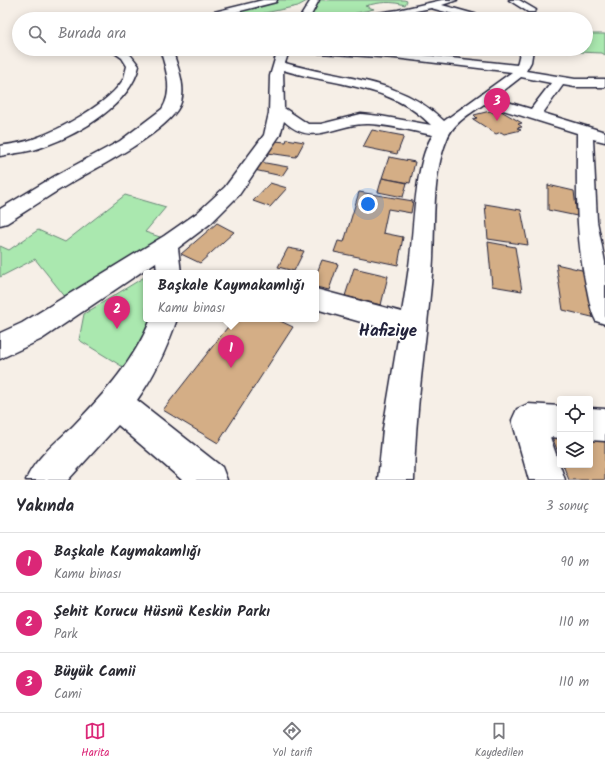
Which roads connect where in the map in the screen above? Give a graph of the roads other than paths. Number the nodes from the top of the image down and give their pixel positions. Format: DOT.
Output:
graph roads {
  1 [pos="273,0"];
  2 [pos="315,0"];
  3 [pos="453,0"];
  4 [pos="513,0"];
  5 [pos="430,3"];
  6 [pos="409,10"];
  7 [pos="531,10"];
  8 [pos="225,12"];
  9 [pos="308,12"];
  10 [pos="398,12"];
  11 [pos="413,12"];
  12 [pos="459,12"];
  13 [pos="126,56"];
  14 [pos="168,56"];
  15 [pos="400,56"];
  16 [pos="462,56"];
  17 [pos="282,57"];
  18 [pos="468,63"];
  19 [pos="522,64"];
  20 [pos="560,81"];
  21 [pos="605,83"];
  22 [pos="482,98"];
  23 [pos="277,110"];
  24 [pos="534,115"];
  25 [pos="443,131"];
  26 [pos="585,131"];
  27 [pos="605,137"];
  28 [pos="0,151"];
  29 [pos="0,218"];
  30 [pos="166,245"];
  31 [pos="169,270"];
  32 [pos="319,300"];
  33 [pos="605,313"];
  34 [pos="163,322"];
  35 [pos="412,326"];
  36 [pos="0,347"];
  37 [pos="116,402"];
  38 [pos="557,422"];
  39 [pos="593,424"];
  40 [pos="605,425"];
  41 [pos="44,480"];
  42 [pos="208,480"];
  43 [pos="396,480"];
  44 [pos="547,480"];
  1 -- 8 [label="street"];
  2 -- 9 [label="street"];
  3 -- 5 [label="street"];
  4 -- 7 [label="street"];
  5 -- 6 [label="street"];
  5 -- 12 [label="street"];
  6 -- 10 [label="street"];
  6 -- 11 [label="street"];
  13 -- 28 [label="street"];
  14 -- 29 [label="street"];
  15 -- 18 [label="street"];
  16 -- 18 [label="street"];
  17 -- 23 [label="street"];
  17 -- 25 [label="street"];
  18 -- 19 [label="street"];
  19 -- 20 [label="street"];
  19 -- 22 [label="street"];
  20 -- 21 [label="street"];
  20 -- 24 [label="street"];
  22 -- 24 [label="street"];
  22 -- 25 [label="street"];
  23 -- 25 [label="street"];
  23 -- 30 [label="street"];
  24 -- 26 [label="street"];
  25 -- 35 [label="street"];
  26 -- 27 [label="street"];
  26 -- 33 [label="street"];
  30 -- 31 [label="street"];
  30 -- 36 [label="street"];
  32 -- 35 [label="street"];
  34 -- 37 [label="street"];
  35 -- 43 [label="street"];
  37 -- 41 [label="street"];
  37 -- 42 [label="street"];
  38 -- 44 [label="street"];
  39 -- 40 [label="street"];
}
